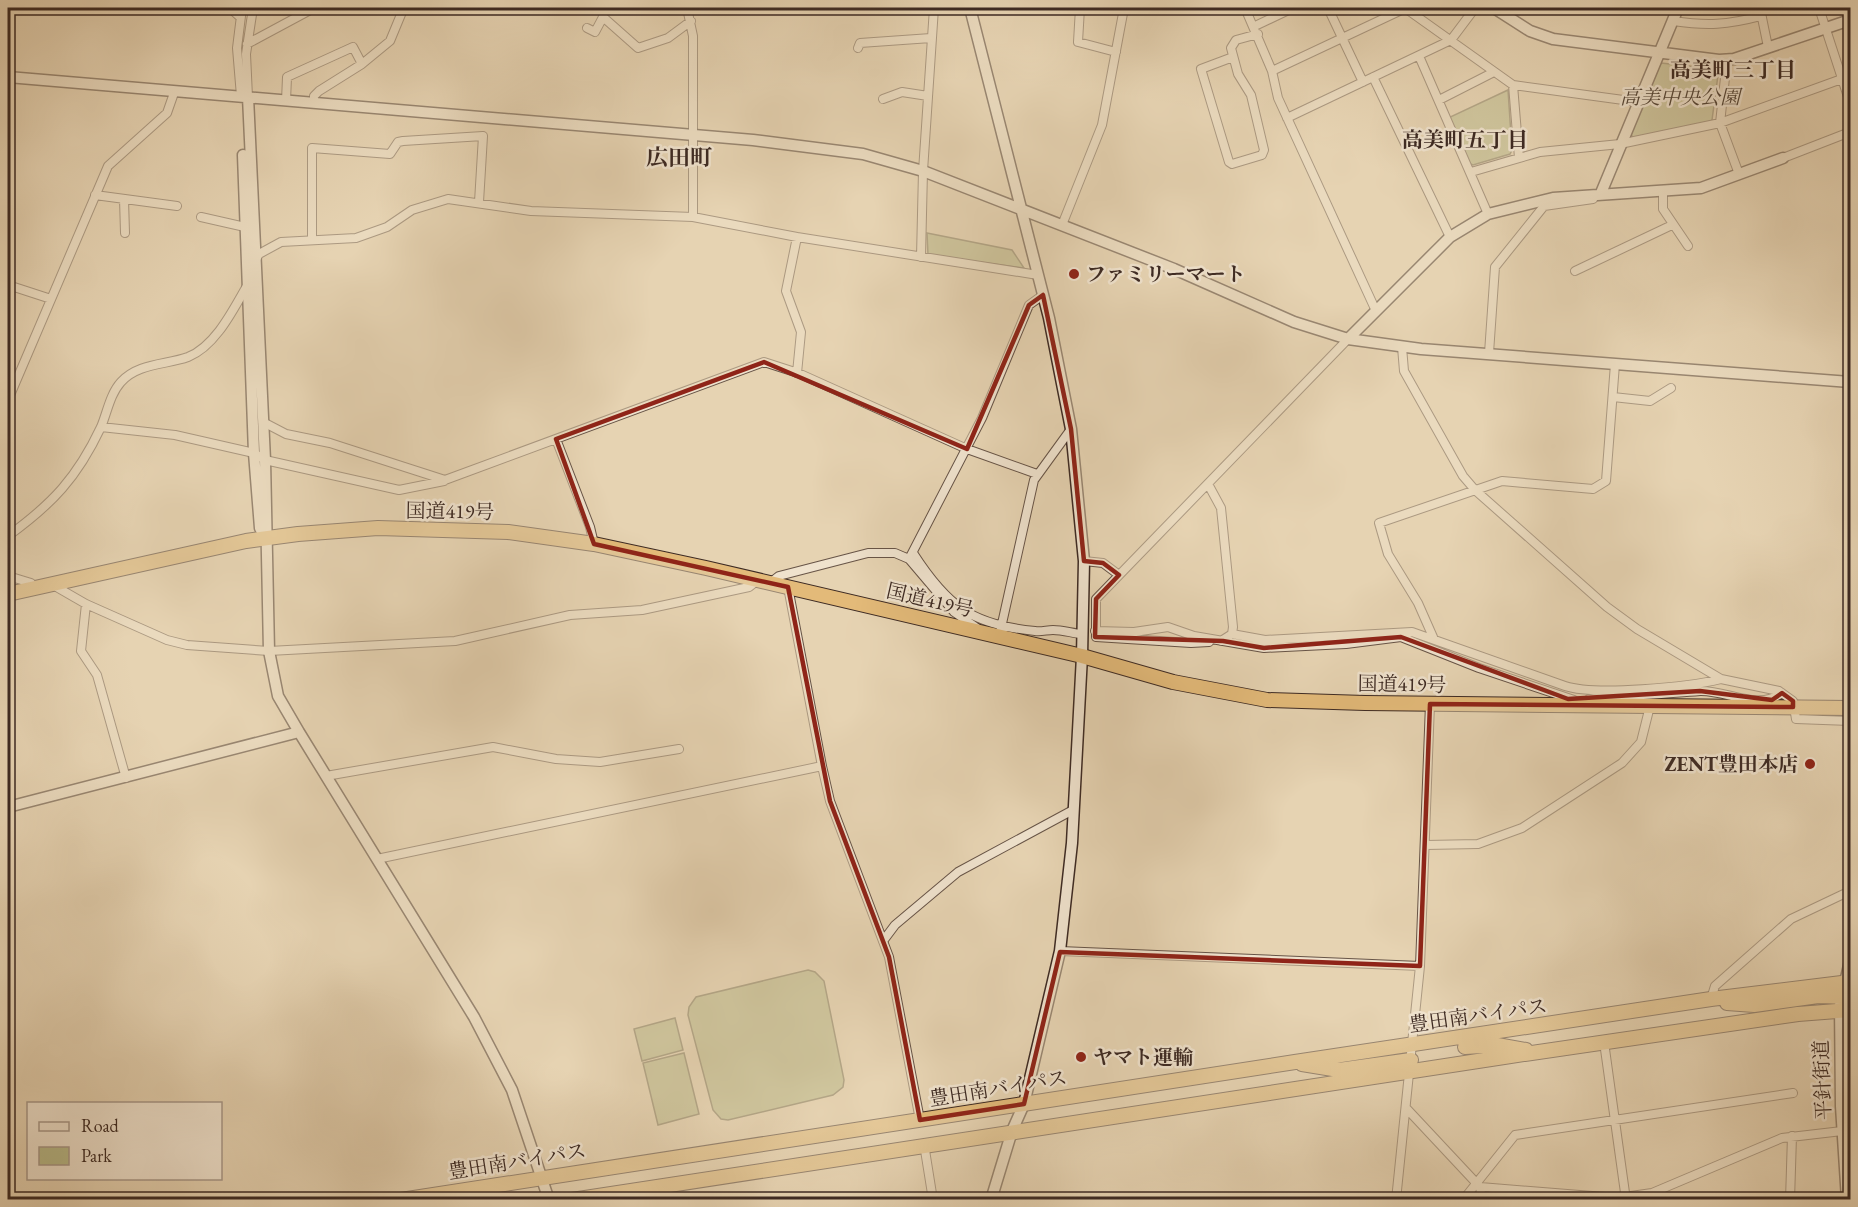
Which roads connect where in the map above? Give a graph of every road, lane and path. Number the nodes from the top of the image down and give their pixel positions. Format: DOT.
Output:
graph roads {
  1 [pos="230,8"];
  2 [pos="243,8"];
  3 [pos="253,8"];
  4 [pos="314,8"];
  5 [pos="687,8"];
  6 [pos="934,8"];
  7 [pos="978,8"];
  8 [pos="1080,8"];
  9 [pos="1124,8"];
  10 [pos="1245,8"];
  11 [pos="1293,8"];
  12 [pos="1328,8"];
  13 [pos="1405,8"];
  14 [pos="1475,8"];
  15 [pos="1494,8"];
  16 [pos="1678,8"];
  17 [pos="1819,8"];
  18 [pos="402,12"];
  19 [pos="1760,12"];
  20 [pos="240,17"];
  21 [pos="1851,20"];
  22 [pos="691,21"];
  23 [pos="1673,21"];
  24 [pos="587,28"];
  25 [pos="1825,29"];
  26 [pos="1256,30"];
  27 [pos="931,38"];
  28 [pos="1343,38"];
  29 [pos="1452,40"];
  30 [pos="247,44"];
  31 [pos="1768,47"];
  32 [pos="858,48"];
  33 [pos="1116,52"];
  34 [pos="1658,54"];
  35 [pos="1419,56"];
  36 [pos="1233,57"];
  37 [pos="1727,60"];
  38 [pos="362,64"];
  39 [pos="1272,70"];
  40 [pos="1494,72"];
  41 [pos="8,77"];
  42 [pos="1373,77"];
  43 [pos="1846,77"];
  44 [pos="1363,82"];
  45 [pos="1513,85"];
  46 [pos="174,93"];
  47 [pos="928,96"];
  48 [pos="245,97"];
  49 [pos="883,99"];
  50 [pos="1438,100"];
  51 [pos="286,101"];
  52 [pos="1638,102"];
  53 [pos="1851,103"];
  54 [pos="314,104"];
  55 [pos="1287,118"];
  56 [pos="1720,123"];
  57 [pos="1851,132"];
  58 [pos="693,137"];
  59 [pos="1620,144"];
  60 [pos="1519,158"];
  61 [pos="1783,158"];
  62 [pos="923,171"];
  63 [pos="1471,172"];
  64 [pos="1739,174"];
  65 [pos="1664,191"];
  66 [pos="1600,193"];
  67 [pos="95,195"];
  68 [pos="124,199"];
  69 [pos="479,202"];
  70 [pos="177,206"];
  71 [pos="1023,209"];
  72 [pos="1488,214"];
  73 [pos="201,217"];
  74 [pos="693,217"];
  75 [pos="1062,225"];
  76 [pos="1672,225"];
  77 [pos="245,227"];
  78 [pos="125,232"];
  79 [pos="797,237"];
  80 [pos="1450,237"];
  81 [pos="312,240"];
  82 [pos="1688,246"];
  83 [pos="921,257"];
  84 [pos="255,260"];
  85 [pos="1575,271"];
  86 [pos="1038,275"];
  87 [pos="8,285"];
  88 [pos="248,285"];
  89 [pos="1042,295"];
  90 [pos="51,299"];
  91 [pos="1376,310"];
  92 [pos="1348,339"];
  93 [pos="1402,347"];
  94 [pos="1489,353"];
  95 [pos="1616,364"];
  96 [pos="797,373"];
  97 [pos="1851,382"];
  98 [pos="1671,388"];
  99 [pos="1612,397"];
  100 [pos="8,400"];
  101 [pos="263,422"];
  102 [pos="101,426"];
  103 [pos="1071,429"];
  104 [pos="556,439"];
  105 [pos="967,449"];
  106 [pos="254,453"];
  107 [pos="265,460"];
  108 [pos="1037,474"];
  109 [pos="446,480"];
  110 [pos="1208,484"];
  111 [pos="1475,490"];
  112 [pos="8,536"];
  113 [pos="266,540"];
  114 [pos="594,544"];
  115 [pos="911,556"];
  116 [pos="1083,561"];
  117 [pos="1119,575"];
  118 [pos="8,576"];
  119 [pos="764,581"];
  120 [pos="50,583"];
  121 [pos="788,586"];
  122 [pos="34,587"];
  123 [pos="8,594"];
  124 [pos="86,604"];
  125 [pos="1095,631"];
  126 [pos="983,632"];
  127 [pos="1000,632"];
  128 [pos="1081,634"];
  129 [pos="1232,634"];
  130 [pos="1433,637"];
  131 [pos="1223,641"];
  132 [pos="268,651"];
  133 [pos="1082,656"];
  134 [pos="1721,679"];
  135 [pos="1782,693"];
  136 [pos="1430,704"];
  137 [pos="1650,706"];
  138 [pos="1793,707"];
  139 [pos="1851,708"];
  140 [pos="1851,721"];
  141 [pos="299,732"];
  142 [pos="680,749"];
  143 [pos="822,766"];
  144 [pos="326,776"];
  145 [pos="126,778"];
  146 [pos="8,807"];
  147 [pos="1073,810"];
  148 [pos="1426,845"];
  149 [pos="376,859"];
  150 [pos="1851,891"];
  151 [pos="883,941"];
  152 [pos="1060,951"];
  153 [pos="1851,961"];
  154 [pos="1420,966"];
  155 [pos="1848,982"];
  156 [pos="1712,999"];
  157 [pos="1696,1002"];
  158 [pos="1845,1004"];
  159 [pos="1604,1042"];
  160 [pos="1411,1057"];
  161 [pos="1793,1093"];
  162 [pos="1024,1104"];
  163 [pos="1846,1107"];
  164 [pos="1407,1109"];
  165 [pos="920,1120"];
  166 [pos="1614,1121"];
  167 [pos="1012,1131"];
  168 [pos="1842,1131"];
  169 [pos="1792,1136"];
  170 [pos="924,1144"];
  171 [pos="542,1178"];
  172 [pos="1479,1185"];
  173 [pos="1625,1198"];
  174 [pos="401,1200"];
  175 [pos="549,1200"];
  176 [pos="572,1200"];
  177 [pos="933,1200"];
  178 [pos="990,1200"];
  179 [pos="1396,1200"];
  180 [pos="1463,1200"];
  181 [pos="1482,1200"];
  182 [pos="1790,1200"];
  183 [pos="1847,1200"];
  1 -- 20 [label="street"];
  2 -- 20 [label="street"];
  3 -- 30 [label="street"];
  4 -- 30 [label="street"];
  5 -- 22 [label="street"];
  6 -- 27 [label="street"];
  7 -- 71 [label="street"];
  8 -- 33 [label="street"];
  9 -- 33 [label="street"];
  10 -- 26 [label="street"];
  11 -- 26 [label="street"];
  12 -- 28 [label="street"];
  13 -- 28 [label="street"];
  13 -- 29 [label="street"];
  14 -- 29 [label="street"];
  15 -- 34 [label="street"];
  16 -- 23 [label="street"];
  17 -- 25 [label="street"];
  18 -- 38 [label="street"];
  19 -- 23 [label="street"];
  19 -- 31 [label="street"];
  20 -- 48 [label="street"];
  21 -- 25 [label="street"];
  22 -- 24 [label="street"];
  22 -- 58 [label="street"];
  23 -- 34 [label="street"];
  25 -- 31 [label="street"];
  25 -- 43 [label="street"];
  26 -- 36 [label="street"];
  26 -- 39 [label="street"];
  27 -- 32 [label="street"];
  27 -- 47 [label="street"];
  28 -- 39 [label="street"];
  28 -- 44 [label="street"];
  29 -- 35 [label="street"];
  29 -- 40 [label="street"];
  30 -- 48 [label="street"];
  31 -- 37 [label="street"];
  33 -- 75 [label="street"];
  34 -- 37 [label="street"];
  34 -- 52 [label="street"];
  35 -- 42 [label="street"];
  35 -- 50 [label="street"];
  36 -- 36 [label="street"];
  37 -- 56 [label="street"];
  38 -- 51 [label="street"];
  38 -- 54 [label="street"];
  39 -- 55 [label="street"];
  40 -- 45 [label="street"];
  40 -- 50 [label="street"];
  41 -- 46 [label="street"];
  42 -- 44 [label="street"];
  42 -- 80 [label="street"];
  43 -- 53 [label="street"];
  43 -- 56 [label="street"];
  44 -- 55 [label="street"];
  45 -- 52 [label="street"];
  45 -- 60 [label="street"];
  46 -- 48 [label="street"];
  46 -- 67 [label="street"];
  47 -- 49 [label="street"];
  47 -- 62 [label="street"];
  48 -- 51 [label="street"];
  48 -- 77 [label="street"];
  48 -- 84 [label="street"];
  50 -- 63 [label="street"];
  51 -- 54 [label="street"];
  52 -- 59 [label="street"];
  54 -- 58 [label="street"];
  55 -- 91 [label="street"];
  56 -- 59 [label="street"];
  56 -- 64 [label="street"];
  57 -- 61 [label="street"];
  58 -- 62 [label="street"];
  58 -- 74 [label="street"];
  59 -- 60 [label="street"];
  59 -- 66 [label="street"];
  60 -- 63 [label="street"];
  61 -- 64 [label="street"];
  62 -- 71 [label="street"];
  62 -- 83 [label="street"];
  63 -- 72 [label="street"];
  64 -- 65 [label="street"];
  65 -- 66 [label="street"];
  65 -- 76 [label="street"];
  66 -- 72 [label="street"];
  66 -- 94 [label="street"];
  67 -- 68 [label="street"];
  67 -- 90 [label="street"];
  68 -- 70 [label="street"];
  68 -- 78 [label="street"];
  69 -- 74 [label="street"];
  69 -- 81 [label="street"];
  69 -- 81 [label="street"];
  71 -- 75 [label="street"];
  71 -- 86 [label="street"];
  72 -- 80 [label="street"];
  73 -- 77 [label="street"];
  74 -- 79 [label="street"];
  75 -- 92 [label="street"];
  76 -- 82 [label="street"];
  76 -- 85 [label="street"];
  77 -- 88 [label="street"];
  79 -- 83 [label="street"];
  79 -- 96 [label="street"];
  80 -- 91 [label="street"];
  81 -- 84 [label="street"];
  83 -- 86 [label="street"];
  84 -- 88 [label="street"];
  84 -- 101 [label="street"];
  86 -- 89 [label="street"];
  87 -- 90 [label="street"];
  88 -- 102 [label="street"];
  88 -- 106 [label="street"];
  89 -- 103 [label="street"];
  89 -- 105 [label="street"];
  90 -- 100 [label="street"];
  91 -- 92 [label="street"];
  92 -- 93 [label="street"];
  92 -- 110 [label="street"];
  93 -- 94 [label="street"];
  93 -- 111 [label="street"];
  94 -- 95 [label="street"];
  95 -- 97 [label="street"];
  95 -- 99 [label="street"];
  96 -- 104 [label="street"];
  96 -- 105 [label="street"];
  98 -- 99 [label="street"];
  99 -- 111 [label="street"];
  101 -- 107 [label="street"];
  101 -- 109 [label="street"];
  102 -- 106 [label="street"];
  102 -- 112 [label="street"];
  103 -- 108 [label="street"];
  103 -- 116 [label="street"];
  104 -- 109 [label="street"];
  104 -- 114 [label="street"];
  105 -- 108 [label="street"];
  105 -- 115 [label="street"];
  106 -- 107 [label="street"];
  106 -- 113 [label="street"];
  107 -- 109 [label="street"];
  107 -- 113 [label="street"];
  108 -- 127 [label="street"];
  110 -- 117 [label="street"];
  110 -- 129 [label="street"];
  111 -- 130 [label="street"];
  111 -- 134 [label="street"];
  113 -- 114 [label="highway, 国道419号"];
  113 -- 120 [label="highway, 国道419号"];
  113 -- 132 [label="street"];
  114 -- 119 [label="highway, 国道419号"];
  115 -- 119 [label="street"];
  115 -- 126 [label="street"];
  115 -- 127 [label="street"];
  116 -- 117 [label="street"];
  116 -- 128 [label="street"];
  117 -- 125 [label="street"];
  118 -- 122 [label="street"];
  119 -- 121 [label="highway, 国道419号"];
  119 -- 132 [label="street"];
  120 -- 122 [label="highway, 国道419号"];
  120 -- 124 [label="street"];
  121 -- 126 [label="highway, 国道419号"];
  121 -- 143 [label="street"];
  122 -- 123 [label="highway, 国道419号"];
  124 -- 132 [label="street"];
  124 -- 145 [label="street"];
  125 -- 131 [label="street"];
  125 -- 131 [label="street"];
  126 -- 127 [label="highway, 国道419号"];
  127 -- 128 [label="street"];
  127 -- 133 [label="highway, 国道419号"];
  128 -- 133 [label="street"];
  129 -- 130 [label="street"];
  129 -- 131 [label="street"];
  130 -- 134 [label="street"];
  131 -- 135 [label="street"];
  132 -- 141 [label="street"];
  133 -- 136 [label="highway, 国道419号"];
  133 -- 147 [label="street"];
  134 -- 135 [label="street"];
  135 -- 138 [label="street"];
  136 -- 137 [label="highway, 国道419号"];
  136 -- 148 [label="street"];
  137 -- 138 [label="highway, 国道419号"];
  137 -- 148 [label="street"];
  138 -- 139 [label="highway, 国道419号"];
  138 -- 140 [label="street"];
  141 -- 144 [label="street"];
  141 -- 145 [label="street"];
  142 -- 144 [label="street"];
  143 -- 149 [label="street"];
  143 -- 151 [label="street"];
  144 -- 149 [label="street"];
  145 -- 146 [label="street"];
  147 -- 151 [label="street"];
  147 -- 152 [label="street"];
  148 -- 154 [label="street"];
  149 -- 171 [label="street"];
  150 -- 156 [label="street"];
  151 -- 165 [label="street"];
  152 -- 154 [label="street"];
  152 -- 162 [label="street"];
  153 -- 155 [label="street, 平針街道"];
  154 -- 160 [label="street"];
  155 -- 156 [label="highway, 豊田南バイパス"];
  155 -- 158 [label="street, 平針街道"];
  156 -- 157 [label="highway, 豊田南バイパス"];
  157 -- 158 [label="highway"];
  157 -- 160 [label="highway, 豊田南バイパス"];
  158 -- 159 [label="highway, 豊田南バイパス"];
  158 -- 163 [label="street, 平針街道"];
  159 -- 160 [label="highway, 豊田南バイパス"];
  159 -- 166 [label="street"];
  160 -- 162 [label="highway, 豊田南バイパス"];
  160 -- 164 [label="street"];
  160 -- 167 [label="highway, 豊田南バイパス"];
  161 -- 166 [label="street"];
  162 -- 165 [label="highway, 豊田南バイパス"];
  162 -- 167 [label="street"];
  163 -- 168 [label="street, 平針街道"];
  164 -- 172 [label="street"];
  164 -- 179 [label="street"];
  165 -- 171 [label="highway, 豊田南バイパス"];
  166 -- 172 [label="street"];
  166 -- 173 [label="street"];
  167 -- 170 [label="highway, 豊田南バイパス"];
  167 -- 178 [label="street"];
  168 -- 169 [label="street"];
  168 -- 183 [label="street, 平針街道"];
  169 -- 173 [label="street"];
  169 -- 182 [label="street"];
  170 -- 176 [label="highway, 豊田南バイパス"];
  170 -- 177 [label="street"];
  171 -- 174 [label="highway, 豊田南バイパス"];
  171 -- 175 [label="street"];
  172 -- 173 [label="street"];
  172 -- 180 [label="street"];
  172 -- 181 [label="street"];
}
